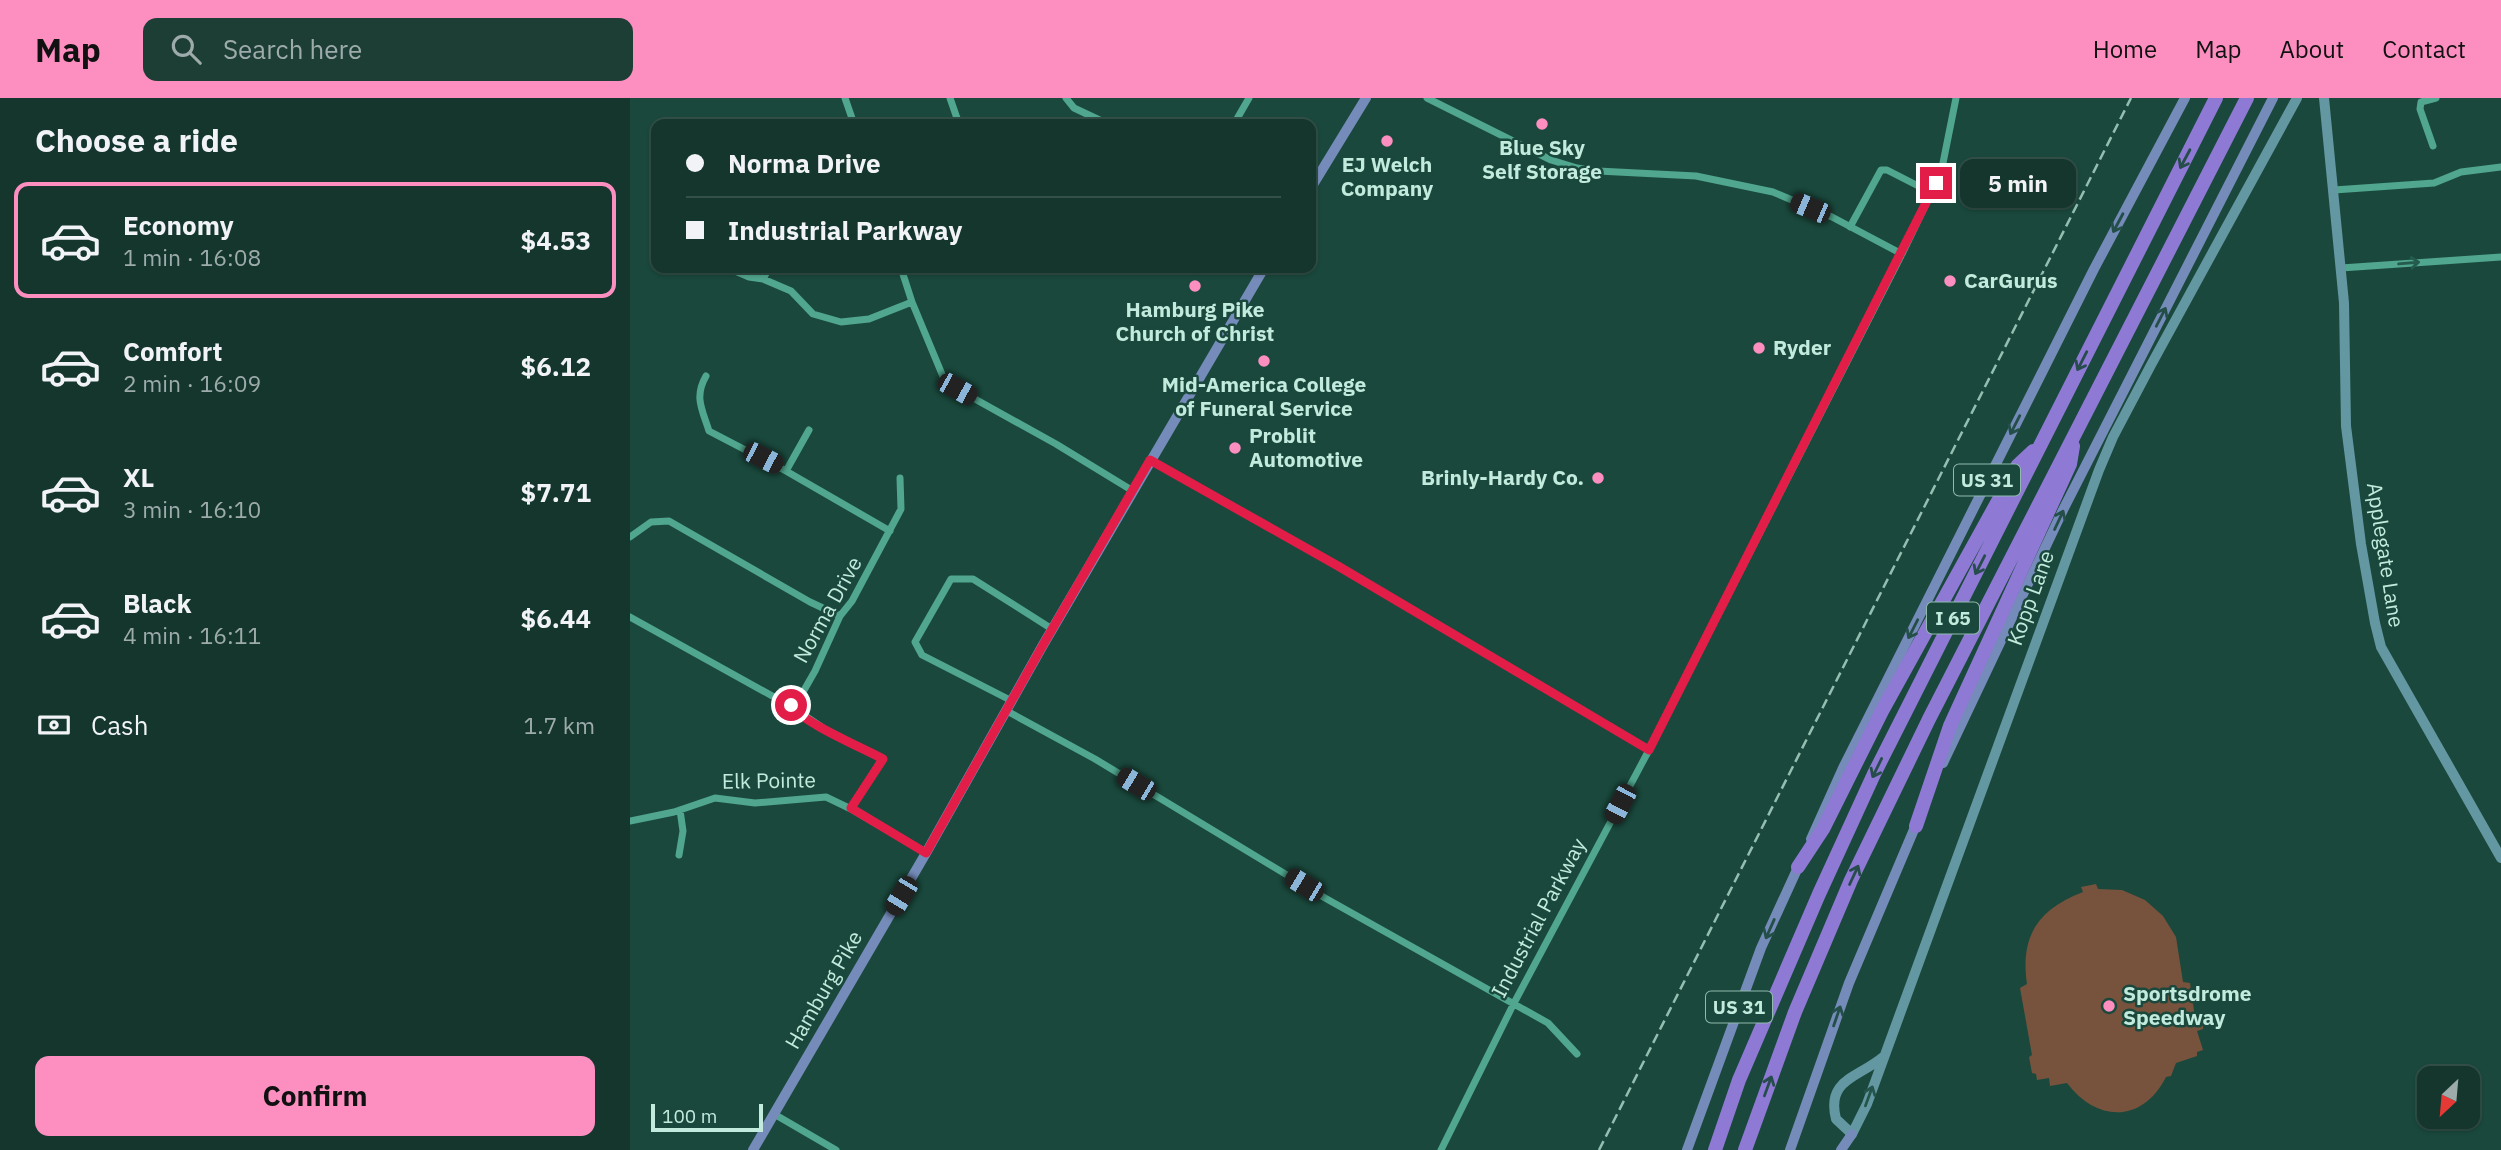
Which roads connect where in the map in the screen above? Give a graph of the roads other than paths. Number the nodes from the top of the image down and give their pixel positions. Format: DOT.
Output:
graph roads {
  1 [pos="950,98"];
  2 [pos="1066,98"];
  3 [pos="1249,98"];
  4 [pos="1366,98"];
  5 [pos="1427,98"];
  6 [pos="1956,98"];
  7 [pos="2185,98"];
  8 [pos="2216,98"];
  9 [pos="2247,98"];
  10 [pos="2273,98"];
  11 [pos="2297,98"];
  12 [pos="2324,98"];
  13 [pos="2436,98"];
  14 [pos="847,99"];
  15 [pos="853,119"];
  16 [pos="958,119"];
  17 [pos="1097,119"];
  18 [pos="1237,119"];
  19 [pos="2433,146"];
  20 [pos="2501,166"];
  21 [pos="1316,180"];
  22 [pos="2334,190"];
  23 [pos="1932,193"];
  24 [pos="1850,227"];
  25 [pos="1902,254"];
  26 [pos="2501,257"];
  27 [pos="2341,268"];
  28 [pos="740,273"];
  29 [pos="766,273"];
  30 [pos="903,273"];
  31 [pos="1262,273"];
  32 [pos="763,279"];
  33 [pos="912,302"];
  34 [pos="706,376"];
  35 [pos="809,430"];
  36 [pos="2075,432"];
  37 [pos="2039,446"];
  38 [pos="1150,460"];
  39 [pos="786,471"];
  40 [pos="900,478"];
  41 [pos="1133,491"];
  42 [pos="890,531"];
  43 [pos="630,537"];
  44 [pos="630,617"];
  45 [pos="840,617"];
  46 [pos="1052,628"];
  47 [pos="1010,706"];
  48 [pos="792,708"];
  49 [pos="1649,750"];
  50 [pos="851,808"];
  51 [pos="680,810"];
  52 [pos="630,821"];
  53 [pos="1916,826"];
  54 [pos="926,853"];
  55 [pos="679,855"];
  56 [pos="2501,858"];
  57 [pos="1798,867"];
  58 [pos="1513,1005"];
  59 [pos="1577,1054"];
  60 [pos="1883,1057"];
  61 [pos="774,1114"];
  62 [pos="1852,1134"];
  63 [pos="753,1150"];
  64 [pos="836,1150"];
  65 [pos="1441,1150"];
  66 [pos="1687,1150"];
  67 [pos="1715,1150"];
  68 [pos="1745,1150"];
  69 [pos="1790,1150"];
  70 [pos="1841,1150"];
  1 -- 16 [label="street"];
  2 -- 17 [label="street"];
  3 -- 18 [label="street"];
  4 -- 21 [label="main road"];
  5 -- 24 [label="street"];
  6 -- 23 [label="street, Industrial Parkway"];
  7 -- 57 [label="main road, US 31, one-way"];
  8 -- 37 [label="highway, I 65, one-way"];
  9 -- 36 [label="highway, I 65"];
  53 -- 10 [label="main road, one-way"];
  11 -- 60 [label="street, Kopp Lane"];
  12 -- 22 [label="street, Applegate Lane"];
  13 -- 19 [label="street"];
  14 -- 15 [label="street"];
  20 -- 22 [label="street"];
  22 -- 27 [label="street, Applegate Lane"];
  23 -- 24 [label="street"];
  23 -- 25 [label="street, Industrial Parkway"];
  24 -- 25 [label="street"];
  25 -- 49 [label="street, Industrial Parkway"];
  27 -- 26 [label="street, one-way"];
  27 -- 56 [label="street, Applegate Lane"];
  28 -- 32 [label="street"];
  29 -- 32 [label="street"];
  30 -- 33 [label="street"];
  31 -- 38 [label="main road, Hamburg Pike"];
  32 -- 33 [label="street"];
  33 -- 41 [label="street"];
  34 -- 39 [label="street"];
  35 -- 39 [label="street"];
  36 -- 53 [label="highway"];
  68 -- 36 [label="highway, I 65, one-way"];
  37 -- 57 [label="highway"];
  37 -- 67 [label="highway, I 65, one-way"];
  38 -- 41 [label="main road, Hamburg Pike"];
  38 -- 49 [label="street"];
  39 -- 42 [label="street"];
  40 -- 42 [label="street, Norma Drive"];
  41 -- 46 [label="main road, Hamburg Pike"];
  42 -- 45 [label="street, Norma Drive"];
  43 -- 45 [label="street"];
  44 -- 48 [label="street"];
  45 -- 48 [label="street, Norma Drive"];
  46 -- 47 [label="main road, Hamburg Pike"];
  46 -- 47 [label="street"];
  47 -- 54 [label="main road, Hamburg Pike"];
  47 -- 58 [label="street"];
  48 -- 50 [label="street"];
  49 -- 58 [label="street, Industrial Parkway"];
  50 -- 51 [label="street, Elk Pointe"];
  50 -- 54 [label="street, Elk Pointe"];
  51 -- 52 [label="street, Elk Pointe"];
  51 -- 55 [label="street"];
  69 -- 53 [label="main road, one-way"];
  54 -- 61 [label="main road, Hamburg Pike"];
  57 -- 66 [label="main road, US 31, one-way"];
  58 -- 59 [label="street"];
  58 -- 65 [label="street, Industrial Parkway"];
  62 -- 60 [label="street, Kopp Lane, one-way"];
  60 -- 62 [label="street"];
  61 -- 63 [label="main road, Hamburg Pike"];
  61 -- 64 [label="street"];
  62 -- 70 [label="main road"];
}
